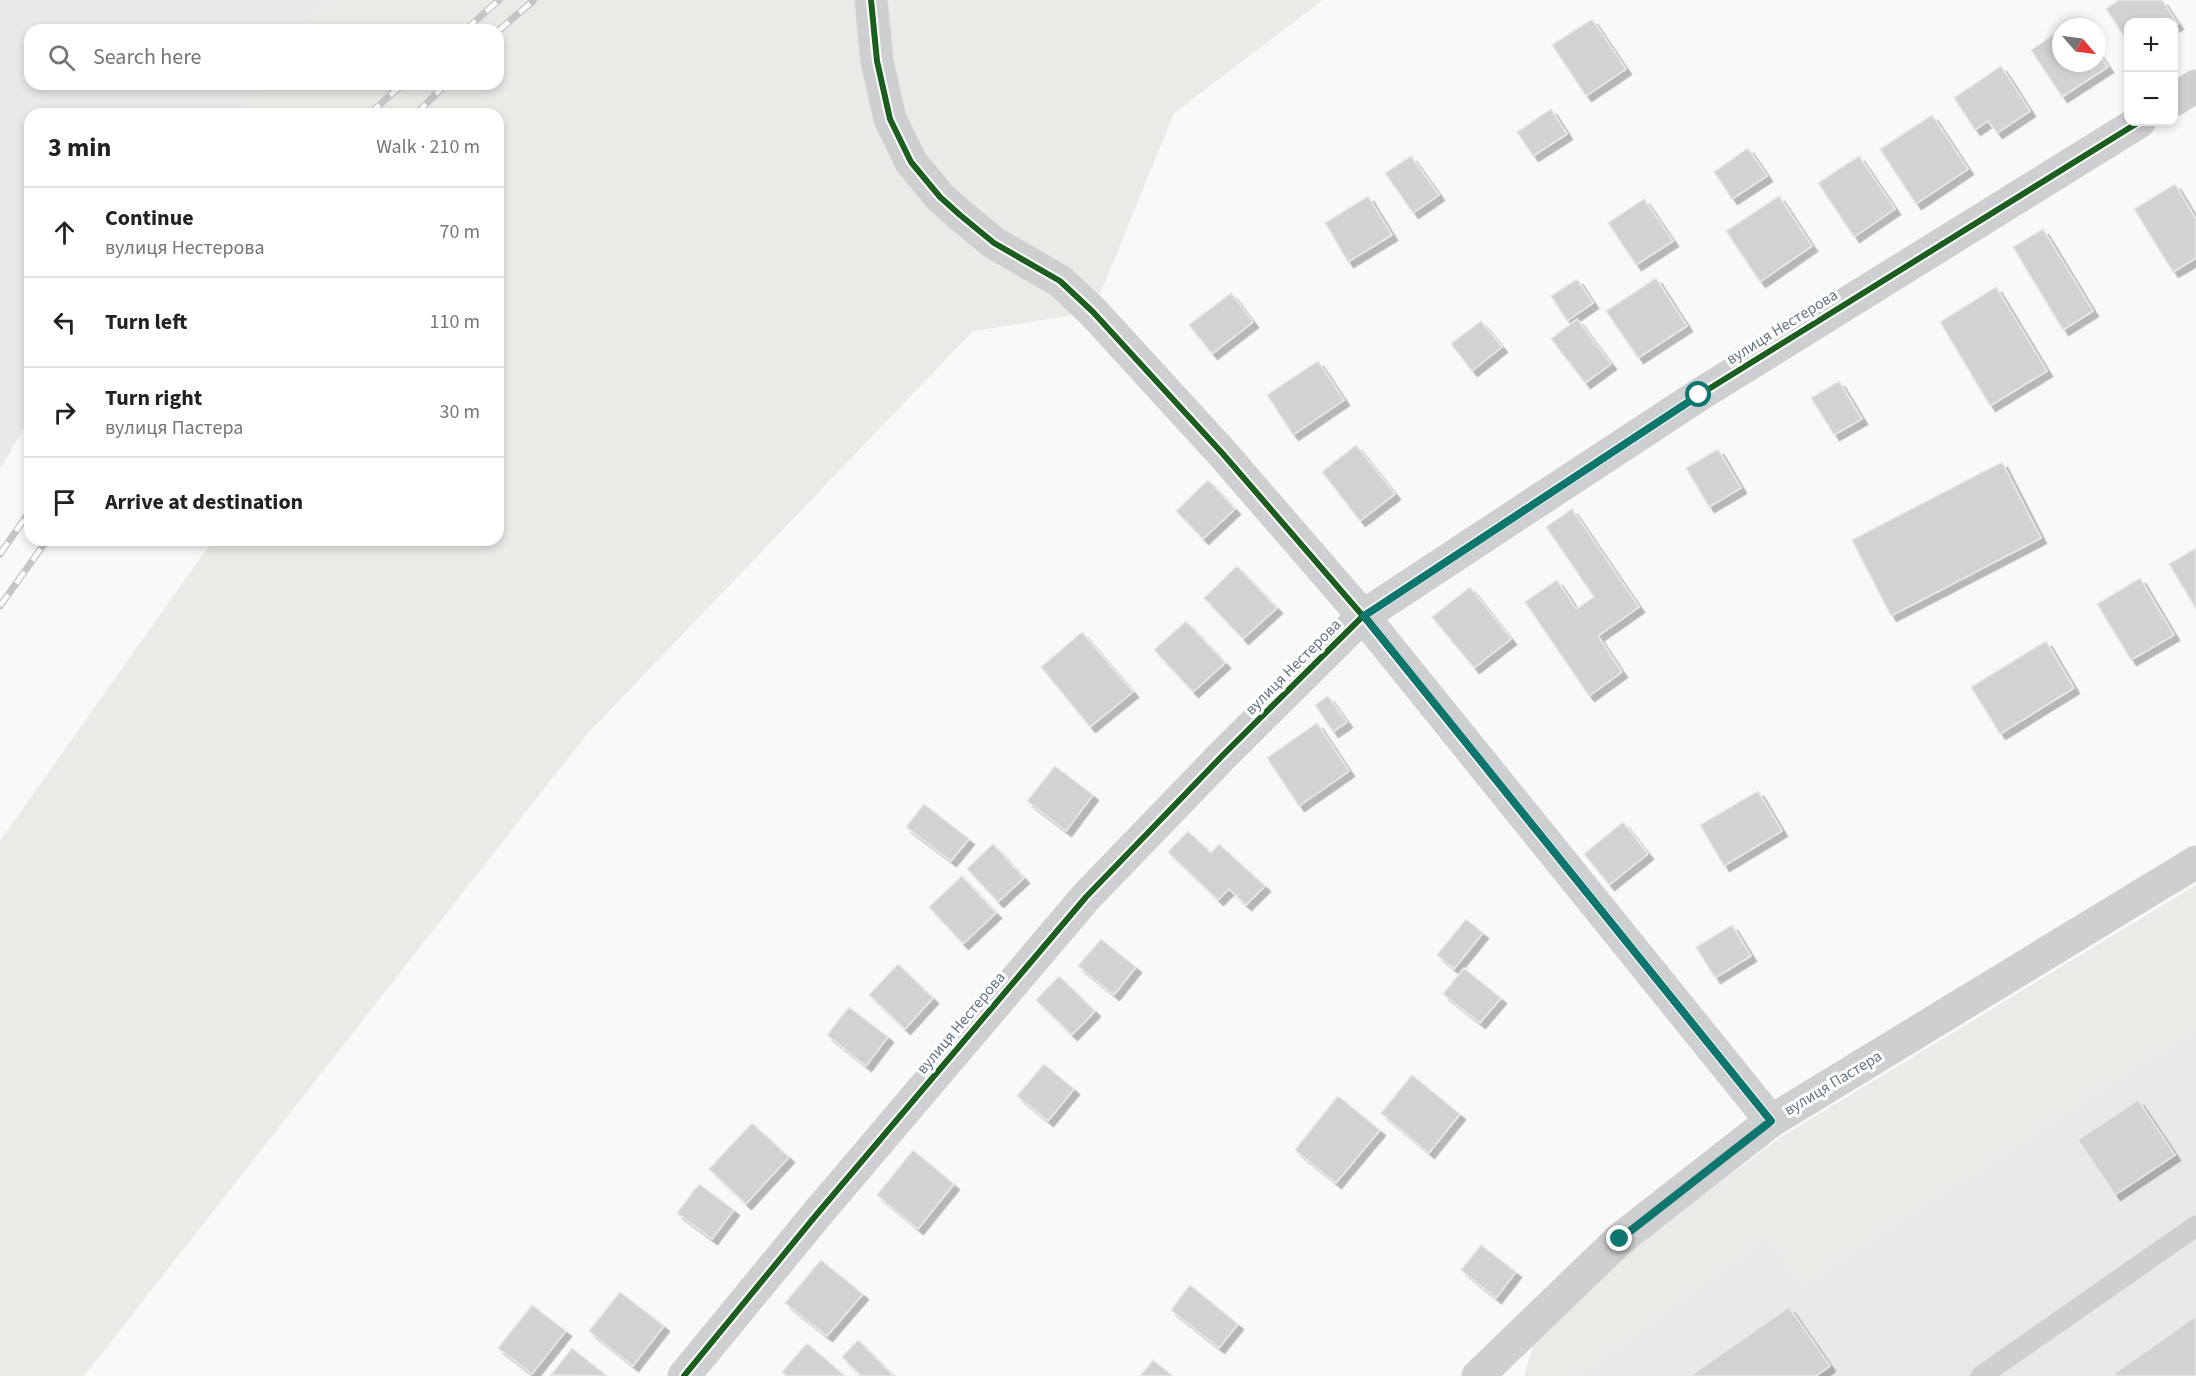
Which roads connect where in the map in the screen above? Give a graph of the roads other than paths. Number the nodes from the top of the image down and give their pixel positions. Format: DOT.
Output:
graph roads {
  1 [pos="871,0"];
  2 [pos="2196,86"];
  3 [pos="2178,97"];
  4 [pos="2133,126"];
  5 [pos="1364,616"];
  6 [pos="2196,862"];
  7 [pos="1771,1121"];
  8 [pos="2196,1226"];
  9 [pos="684,1376"];
  10 [pos="1480,1376"];
  11 [pos="1981,1376"];
  1 -- 5 [label="street"];
  2 -- 3 [label="street"];
  4 -- 5 [label="street, вулиця Нестерова"];
  5 -- 7 [label="street"];
  5 -- 9 [label="street, вулиця Нестерова"];
  6 -- 7 [label="street, вулиця Пастера"];
  7 -- 10 [label="street, вулиця Пастера"];
  8 -- 11 [label="lane"];
}
